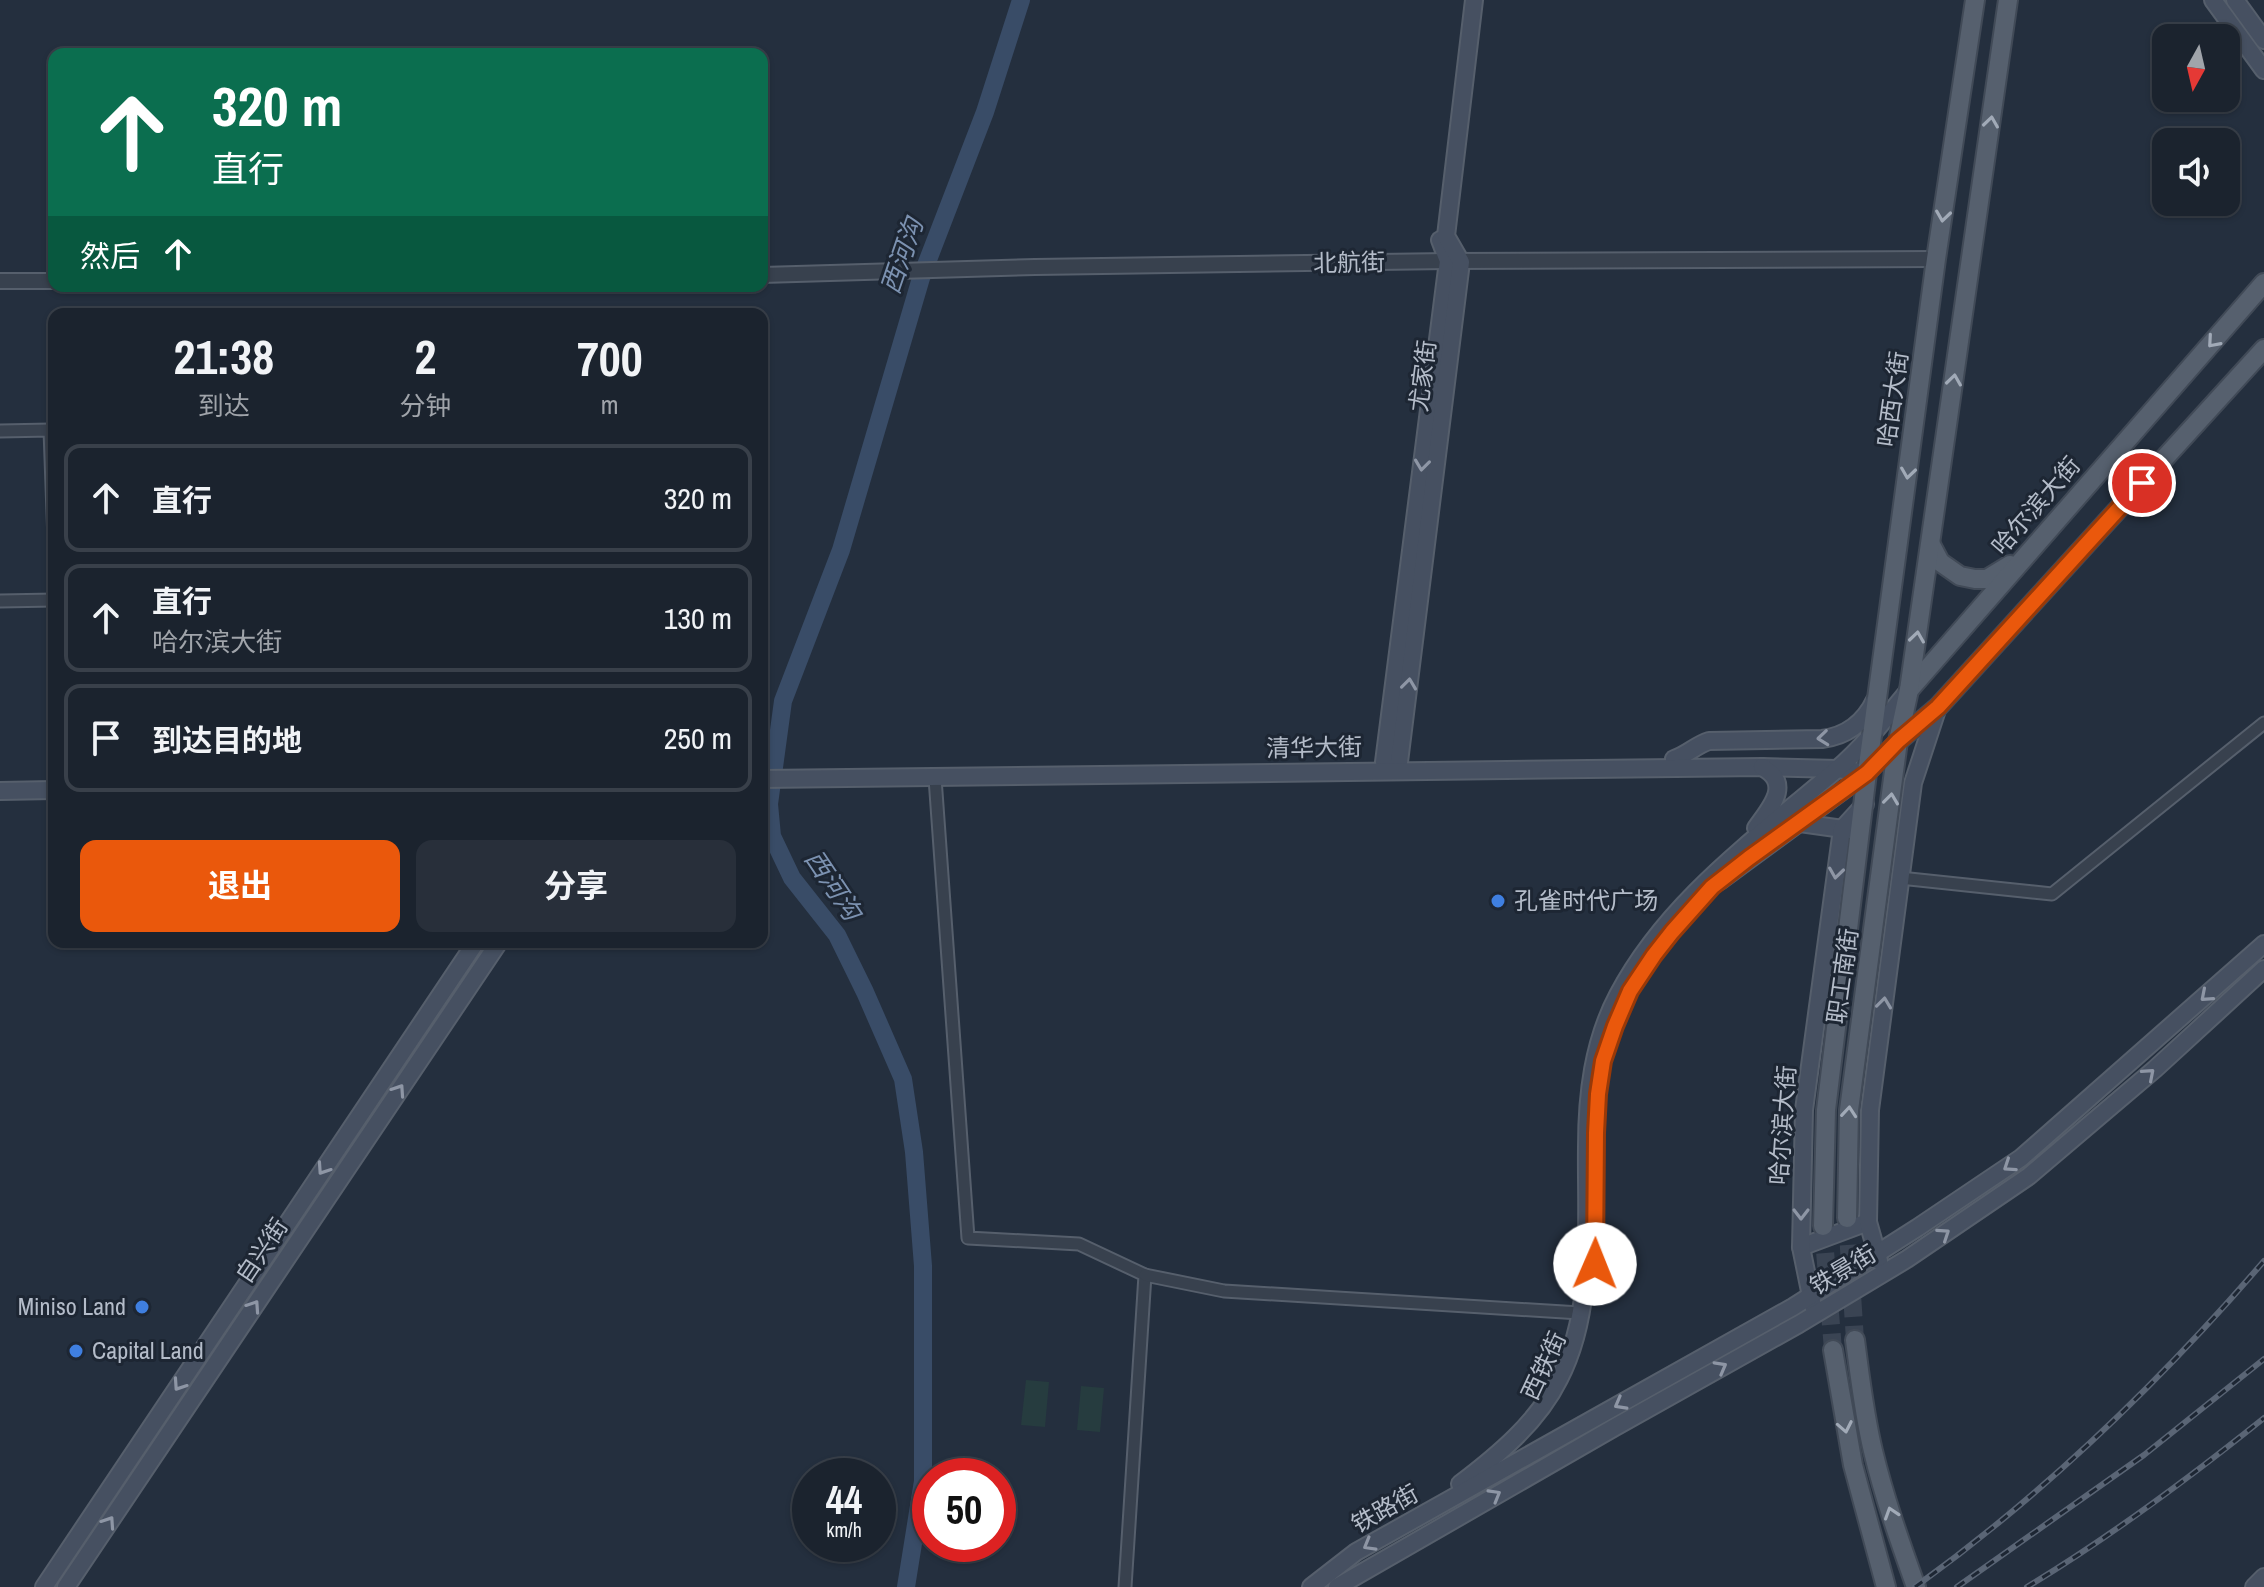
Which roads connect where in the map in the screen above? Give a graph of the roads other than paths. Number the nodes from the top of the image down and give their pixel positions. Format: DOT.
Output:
graph roads {
  1 [pos="1467,0"];
  2 [pos="1474,0"];
  3 [pos="1975,0"];
  4 [pos="2008,0"];
  5 [pos="2213,0"];
  6 [pos="2235,0"];
  7 [pos="2264,40"];
  8 [pos="2264,70"];
  9 [pos="1936,259"];
  10 [pos="1454,261"];
  11 [pos="768,275"];
  12 [pos="0,281"];
  13 [pos="48,281"];
  14 [pos="2264,283"];
  15 [pos="2264,349"];
  16 [pos="48,430"];
  17 [pos="0,431"];
  18 [pos="1931,545"];
  19 [pos="2023,558"];
  20 [pos="48,600"];
  21 [pos="0,601"];
  22 [pos="1909,690"];
  23 [pos="1879,691"];
  24 [pos="1938,707"];
  25 [pos="2264,723"];
  26 [pos="1873,733"];
  27 [pos="1898,741"];
  28 [pos="1674,759"];
  29 [pos="1391,762"];
  30 [pos="1843,764"];
  31 [pos="1762,767"];
  32 [pos="768,771"];
  33 [pos="1867,773"];
  34 [pos="862,775"];
  35 [pos="935,778"];
  36 [pos="768,779"];
  37 [pos="48,780"];
  38 [pos="0,781"];
  39 [pos="48,790"];
  40 [pos="0,791"];
  41 [pos="1865,804"];
  42 [pos="1800,823"];
  43 [pos="1851,830"];
  44 [pos="1742,853"];
  45 [pos="1900,878"];
  46 [pos="2264,944"];
  47 [pos="472,948"];
  48 [pos="495,948"];
  49 [pos="2264,969"];
  50 [pos="1847,1218"];
  51 [pos="1868,1222"];
  52 [pos="1823,1226"];
  53 [pos="1801,1247"];
  54 [pos="1877,1253"];
  55 [pos="1883,1274"];
  56 [pos="1145,1275"];
  57 [pos="1811,1296"];
  58 [pos="1580,1313"];
  59 [pos="1814,1315"];
  60 [pos="1855,1340"];
  61 [pos="1833,1350"];
  62 [pos="1486,1479"];
  63 [pos="1404,1525"];
  64 [pos="1403,1548"];
  65 [pos="2264,1577"];
  66 [pos="44,1587"];
  67 [pos="66,1587"];
  68 [pos="1125,1587"];
  69 [pos="1311,1587"];
  70 [pos="1337,1587"];
  71 [pos="1886,1587"];
  72 [pos="1916,1587"];
  73 [pos="2254,1587"];
  1 -- 10 [label="main road, 尤家街"];
  2 -- 10 [label="main road, 尤家街"];
  3 -- 9 [label="main road, 哈西大街, one-way"];
  18 -- 4 [label="main road, one-way"];
  5 -- 8 [label="main road"];
  6 -- 7 [label="main road"];
  9 -- 10 [label="street, 北航街"];
  9 -- 23 [label="main road, 哈西大街, one-way"];
  10 -- 11 [label="street, 北航街"];
  10 -- 29 [label="main road, 尤家街"];
  12 -- 13 [label="street"];
  14 -- 19 [label="main road, 哈尔滨大街, one-way"];
  15 -- 24 [label="main road"];
  16 -- 17 [label="street"];
  18 -- 19 [label="main road"];
  22 -- 18 [label="main road, one-way"];
  19 -- 22 [label="main road, 哈尔滨大街"];
  20 -- 21 [label="street"];
  22 -- 26 [label="main road"];
  22 -- 27 [label="main road"];
  23 -- 26 [label="main road, 哈西大街"];
  23 -- 28 [label="main road, one-way"];
  24 -- 27 [label="main road"];
  24 -- 45 [label="main road"];
  25 -- 45 [label="street"];
  26 -- 30 [label="main road"];
  26 -- 33 [label="main road, 哈西大街"];
  27 -- 33 [label="main road"];
  50 -- 27 [label="main road, 职工南街, one-way"];
  28 -- 29 [label="main road, 清华大街"];
  28 -- 30 [label="main road, 清华大街"];
  29 -- 34 [label="main road, 清华大街"];
  30 -- 31 [label="main road, 清华大街"];
  30 -- 33 [label="main road, 清华大街"];
  30 -- 44 [label="main road"];
  31 -- 35 [label="main road, 清华大街"];
  31 -- 44 [label="main road"];
  32 -- 34 [label="main road, 清华大街"];
  33 -- 41 [label="main road, 哈西大街"];
  33 -- 42 [label="main road"];
  34 -- 35 [label="main road, 清华大街"];
  34 -- 36 [label="main road, 清华大街"];
  35 -- 56 [label="street"];
  37 -- 38 [label="main road"];
  39 -- 40 [label="main road"];
  41 -- 43 [label="main road, 职工南街"];
  42 -- 43 [label="main road"];
  42 -- 44 [label="main road"];
  43 -- 52 [label="main road, 职工南街"];
  43 -- 53 [label="main road, 哈尔滨大街, one-way"];
  44 -- 58 [label="main road, 西铁街"];
  44 -- 62 [label="main road, 西铁街"];
  51 -- 45 [label="main road, one-way"];
  46 -- 54 [label="main road, 铁景街, one-way"];
  47 -- 66 [label="main road, 自兴街, one-way"];
  67 -- 48 [label="main road, 自兴街, one-way"];
  55 -- 49 [label="main road, 铁景街, one-way"];
  51 -- 53 [label="main road"];
  51 -- 54 [label="main road"];
  53 -- 57 [label="main road, 哈尔滨大街"];
  54 -- 55 [label="main road"];
  54 -- 57 [label="main road, 铁景街"];
  55 -- 59 [label="main road, 铁景街"];
  56 -- 58 [label="street"];
  56 -- 68 [label="street"];
  57 -- 59 [label="main road, 哈尔滨大街"];
  57 -- 62 [label="main road, 铁景街, one-way"];
  58 -- 63 [label="main road, 西铁街"];
  64 -- 59 [label="main road, 铁景街, one-way"];
  72 -- 60 [label="main road, one-way"];
  61 -- 71 [label="main road, one-way"];
  62 -- 63 [label="main road, 铁路街"];
  62 -- 64 [label="main road, 西铁街"];
  63 -- 69 [label="main road, 铁路街, one-way"];
  64 -- 70 [label="main road, 铁路街"];
  65 -- 73 [label="main road"];
}
